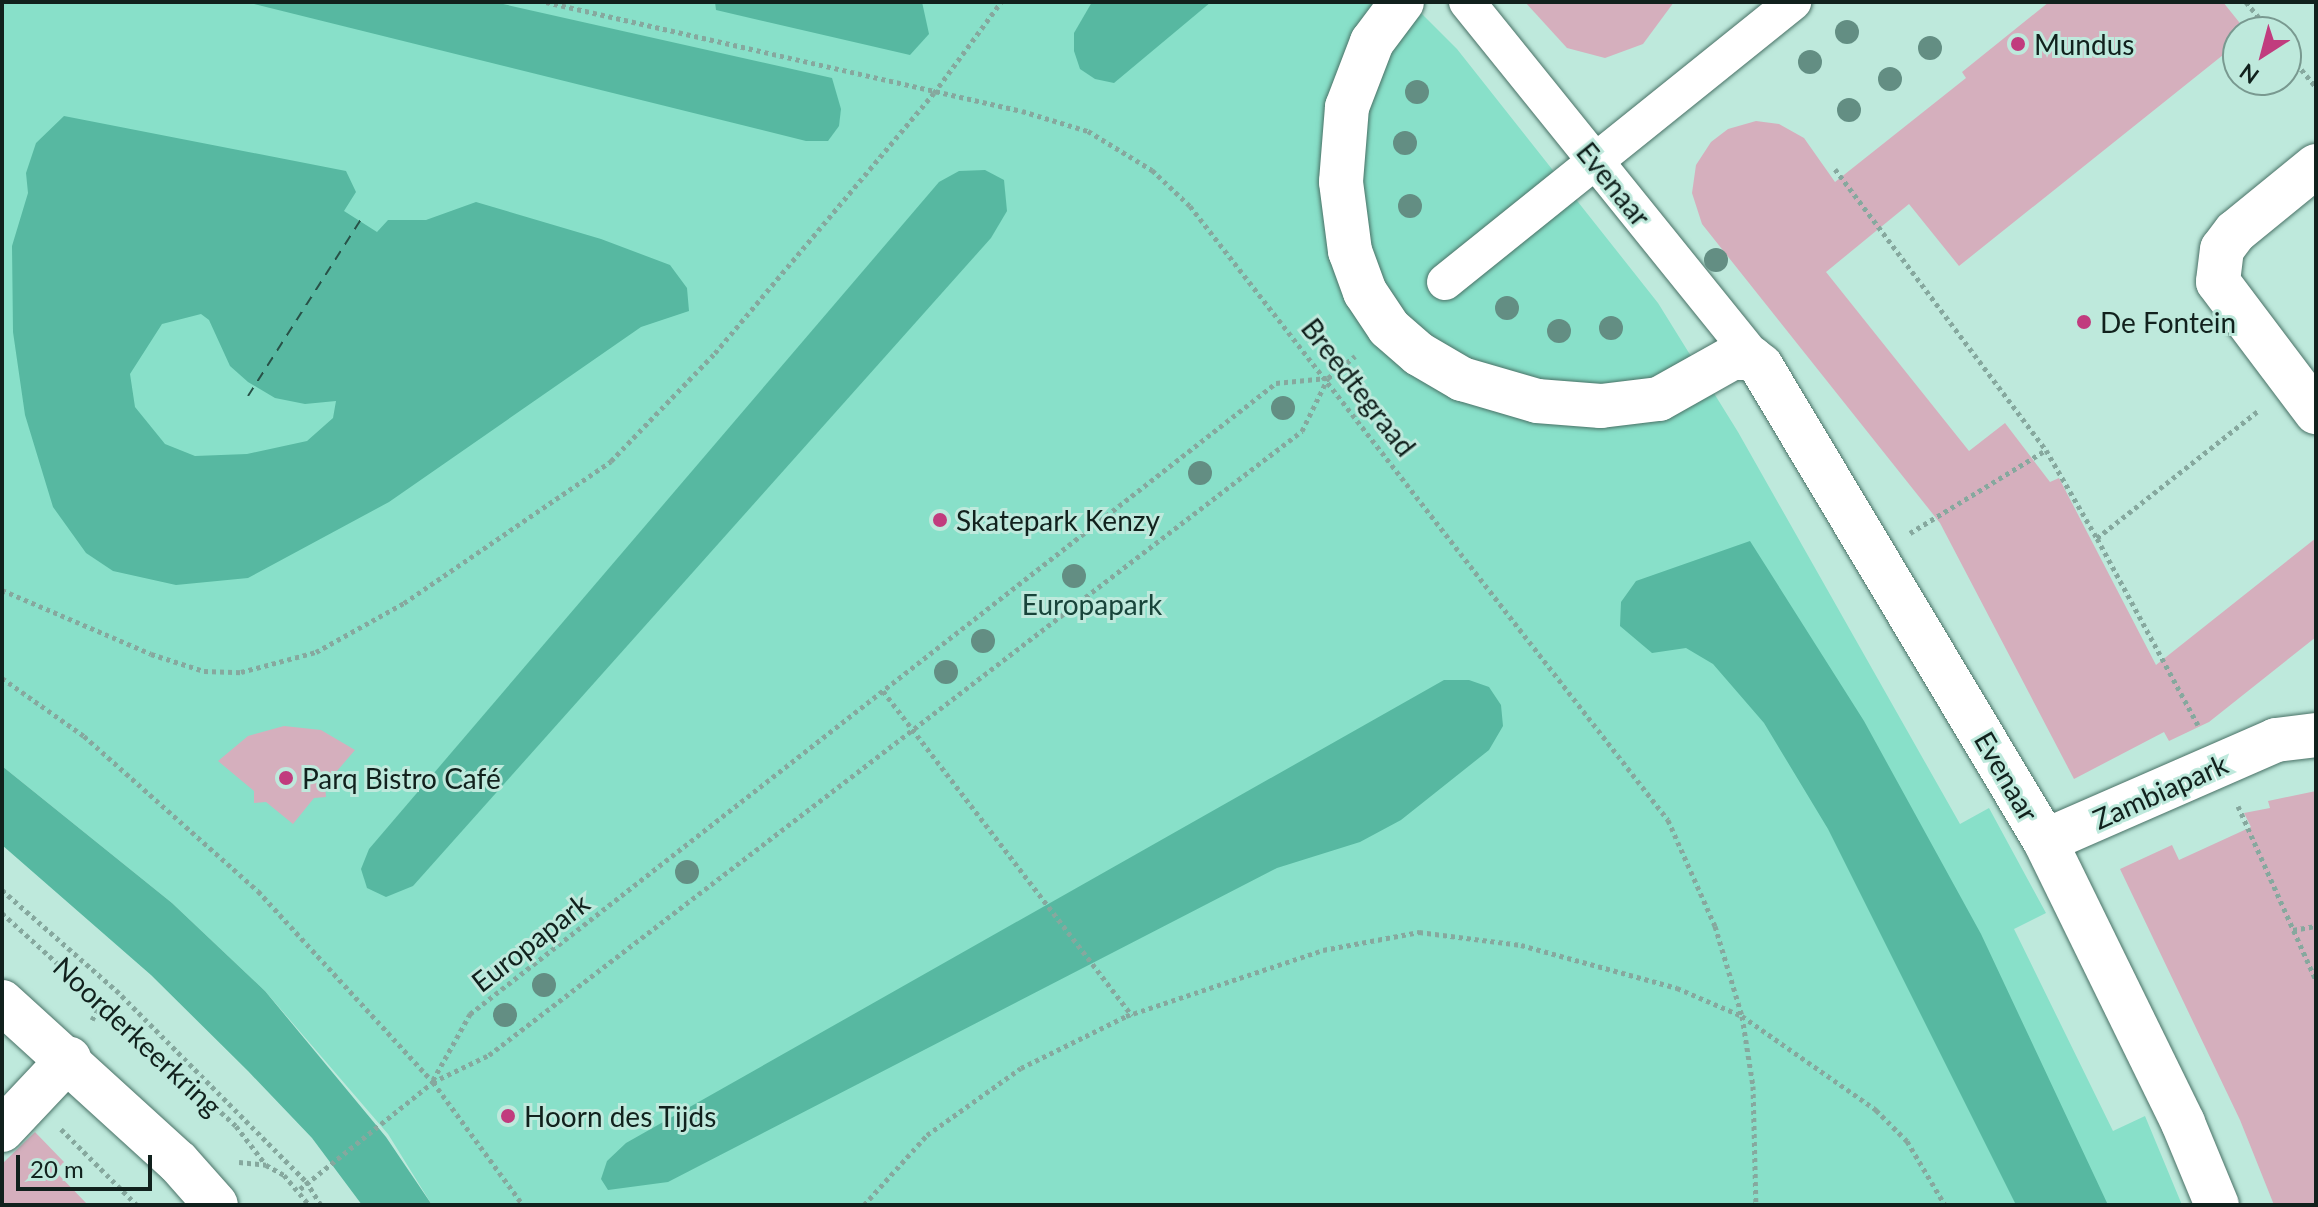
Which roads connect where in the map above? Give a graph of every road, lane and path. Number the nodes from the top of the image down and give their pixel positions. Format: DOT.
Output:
graph roads {
  1 [pos="546,2"];
  2 [pos="1001,2"];
  3 [pos="1402,2"];
  4 [pos="1467,2"];
  5 [pos="1793,2"];
  6 [pos="2302,70"];
  7 [pos="2316,87"];
  8 [pos="934,93"];
  9 [pos="1596,161"];
  10 [pos="2316,166"];
  11 [pos="1835,169"];
  12 [pos="1445,282"];
  13 [pos="1389,328"];
  14 [pos="1761,366"];
  15 [pos="1328,378"];
  16 [pos="2305,398"];
  17 [pos="2046,450"];
  18 [pos="2099,541"];
  19 [pos="1877,553"];
  20 [pos="2,590"];
  21 [pos="2,678"];
  22 [pos="883,691"];
  23 [pos="2316,704"];
  24 [pos="913,729"];
  25 [pos="2296,738"];
  26 [pos="2220,765"];
  27 [pos="2045,841"];
  28 [pos="2,890"];
  29 [pos="2,913"];
  30 [pos="2316,926"];
  31 [pos="2293,930"];
  32 [pos="2316,980"];
  33 [pos="2,1002"];
  34 [pos="1132,1015"];
  35 [pos="1742,1016"];
  36 [pos="69,1059"];
  37 [pos="433,1082"];
  38 [pos="32,1099"];
  39 [pos="2,1130"];
  40 [pos="266,1165"];
  41 [pos="309,1180"];
  42 [pos="137,1205"];
  43 [pos="216,1205"];
  44 [pos="309,1205"];
  45 [pos="321,1205"];
  46 [pos="523,1205"];
  47 [pos="864,1205"];
  48 [pos="1756,1205"];
  49 [pos="1945,1205"];
  50 [pos="2217,1205"];
  1 -- 8 [label="path, Breedtegraad"];
  2 -- 8 [label="path"];
  3 -- 13 [label="street"];
  4 -- 9 [label="street, Evenaar"];
  5 -- 9 [label="street"];
  6 -- 7 [label="path"];
  8 -- 15 [label="path, Breedtegraad"];
  8 -- 20 [label="path"];
  9 -- 12 [label="street"];
  9 -- 14 [label="street, Evenaar"];
  10 -- 16 [label="street"];
  11 -- 17 [label="path"];
  13 -- 14 [label="street"];
  13 -- 15 [label="path, Europapark"];
  14 -- 19 [label="street, Evenaar"];
  15 -- 22 [label="path, Europapark"];
  15 -- 24 [label="path, Europapark"];
  15 -- 35 [label="path, Breedtegraad"];
  16 -- 18 [label="path"];
  17 -- 18 [label="path"];
  17 -- 19 [label="path"];
  18 -- 26 [label="path"];
  19 -- 27 [label="street, Evenaar"];
  21 -- 37 [label="path"];
  22 -- 24 [label="path"];
  22 -- 37 [label="path, Europapark"];
  23 -- 25 [label="street, Zambiapark"];
  24 -- 34 [label="path"];
  24 -- 37 [label="path, Europapark"];
  25 -- 26 [label="street, Zambiapark"];
  26 -- 27 [label="street, Zambiapark"];
  26 -- 31 [label="path"];
  27 -- 50 [label="street, Evenaar"];
  28 -- 41 [label="path"];
  29 -- 40 [label="path, Noorderkeerkring"];
  30 -- 31 [label="path"];
  31 -- 32 [label="path"];
  33 -- 36 [label="street"];
  34 -- 35 [label="path"];
  34 -- 47 [label="path"];
  35 -- 48 [label="path, Breedtegraad"];
  35 -- 49 [label="path"];
  36 -- 38 [label="street"];
  36 -- 43 [label="street"];
  37 -- 41 [label="path, Europapark"];
  37 -- 46 [label="path"];
  38 -- 39 [label="street"];
  38 -- 42 [label="path"];
  41 -- 44 [label="path, Europapark"];
  41 -- 45 [label="path"];
}
